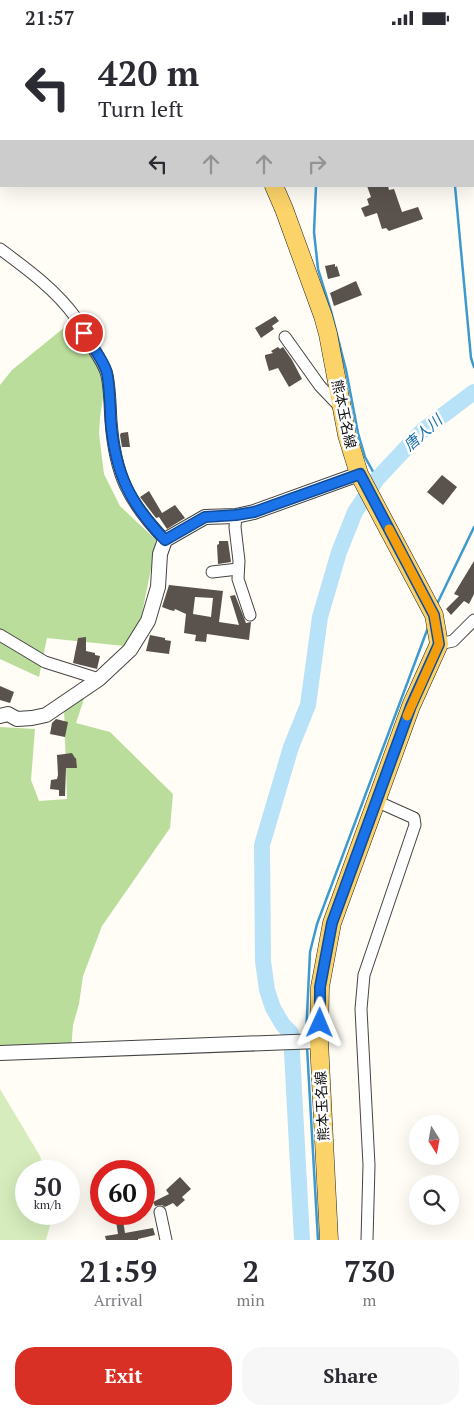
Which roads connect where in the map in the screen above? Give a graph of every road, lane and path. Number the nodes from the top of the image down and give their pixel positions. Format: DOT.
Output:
graph roads {
  1 [pos="274,187"];
  2 [pos="0,249"];
  3 [pos="286,337"];
  4 [pos="342,409"];
  5 [pos="361,477"];
  6 [pos="236,515"];
  7 [pos="165,540"];
  8 [pos="238,569"];
  9 [pos="212,572"];
  10 [pos="250,615"];
  11 [pos="474,620"];
  12 [pos="0,635"];
  13 [pos="439,644"];
  14 [pos="99,679"];
  15 [pos="0,716"];
  16 [pos="376,801"];
  17 [pos="311,1041"];
  18 [pos="0,1053"];
  19 [pos="160,1212"];
  20 [pos="166,1240"];
  21 [pos="328,1240"];
  22 [pos="367,1240"];
  1 -- 4 [label="main road, 熊本玉名線"];
  2 -- 7 [label="street"];
  3 -- 4 [label="street"];
  4 -- 5 [label="main road, 熊本玉名線"];
  5 -- 6 [label="street"];
  5 -- 13 [label="main road, 熊本玉名線"];
  6 -- 7 [label="street"];
  6 -- 8 [label="street"];
  7 -- 14 [label="street"];
  8 -- 9 [label="street"];
  8 -- 10 [label="street"];
  11 -- 13 [label="street"];
  12 -- 14 [label="street"];
  13 -- 16 [label="main road, 熊本玉名線"];
  14 -- 15 [label="street"];
  16 -- 17 [label="main road, 熊本玉名線"];
  16 -- 22 [label="street"];
  17 -- 18 [label="street"];
  17 -- 21 [label="main road, 熊本玉名線"];
  19 -- 20 [label="street"];
}
